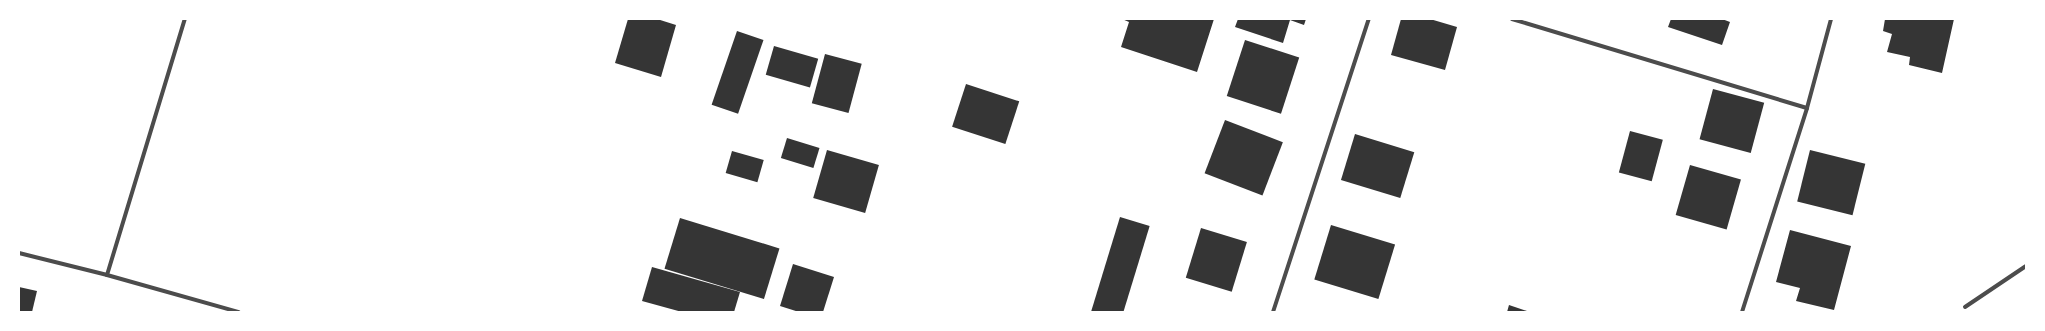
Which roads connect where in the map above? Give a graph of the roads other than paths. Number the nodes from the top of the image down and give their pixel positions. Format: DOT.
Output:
graph roads {
  1 [pos="185,19"];
  2 [pos="1369,19"];
  3 [pos="1512,19"];
  4 [pos="1832,19"];
  5 [pos="1807,108"];
  6 [pos="19,253"];
  7 [pos="2026,266"];
  8 [pos="107,275"];
  9 [pos="1965,307"];
  10 [pos="239,312"];
  11 [pos="1273,312"];
  12 [pos="1742,312"];
  1 -- 8 [label="street"];
  2 -- 11 [label="street"];
  3 -- 5 [label="street"];
  4 -- 5 [label="street"];
  5 -- 12 [label="street"];
  6 -- 8 [label="street"];
  7 -- 9 [label="street"];
  8 -- 10 [label="street"];
}
